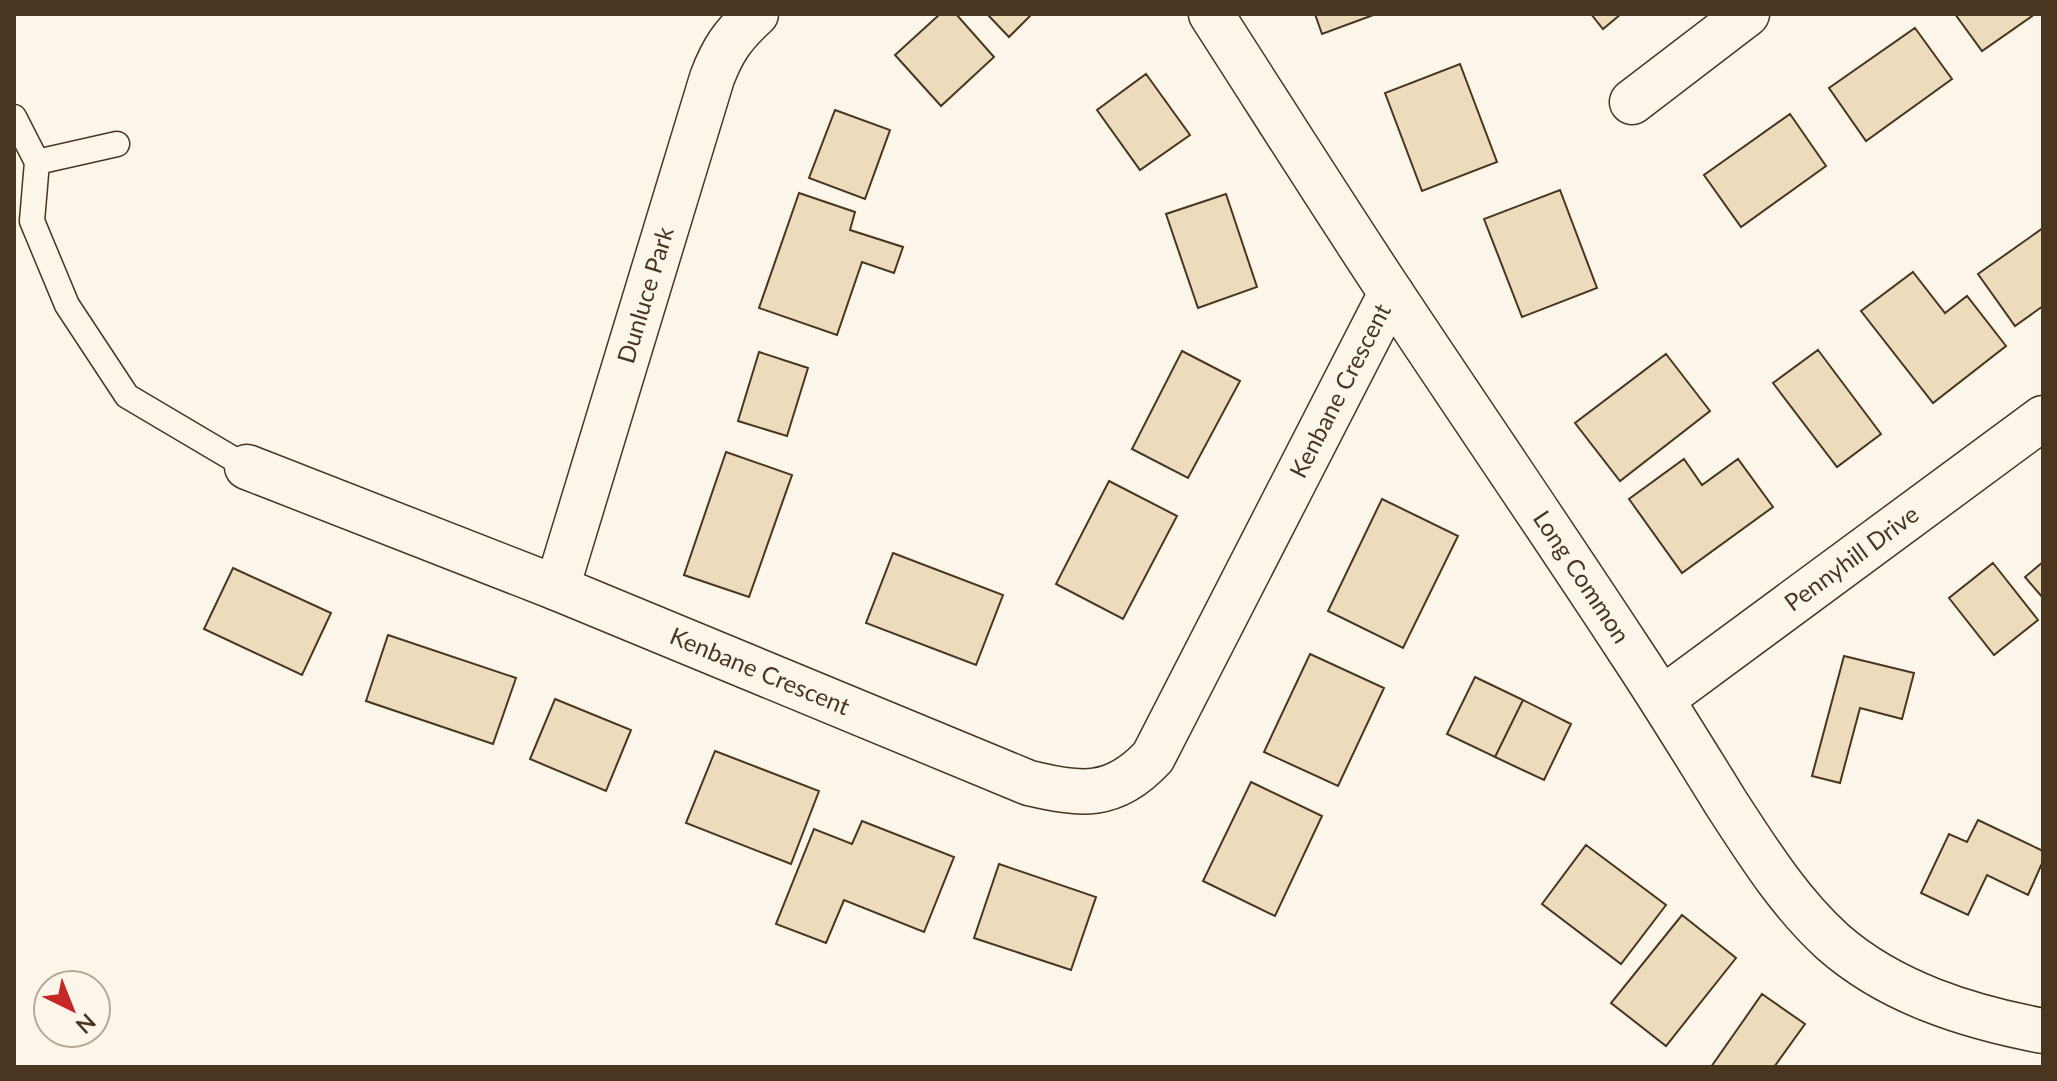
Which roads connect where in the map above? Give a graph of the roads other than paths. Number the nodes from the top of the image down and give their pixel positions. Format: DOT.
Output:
graph roads {
  1 [pos="756,14"];
  2 [pos="1211,14"];
  3 [pos="1747,14"];
  4 [pos="1632,102"];
  5 [pos="14,117"];
  6 [pos="117,144"];
  7 [pos="37,162"];
  8 [pos="1391,293"];
  9 [pos="2043,418"];
  10 [pos="247,467"];
  11 [pos="557,588"];
  12 [pos="1662,699"];
  13 [pos="2043,1031"];
  1 -- 11 [label="street, Dunluce Park"];
  2 -- 8 [label="street, Long Common"];
  3 -- 4 [label="street"];
  5 -- 7 [label="lane"];
  6 -- 7 [label="lane"];
  7 -- 10 [label="lane, Kenbane Crescent"];
  8 -- 11 [label="street, Kenbane Crescent"];
  8 -- 12 [label="street, Long Common"];
  9 -- 12 [label="street, Pennyhill Drive"];
  10 -- 11 [label="street, Kenbane Crescent"];
  12 -- 13 [label="street, Long Common"];
}
